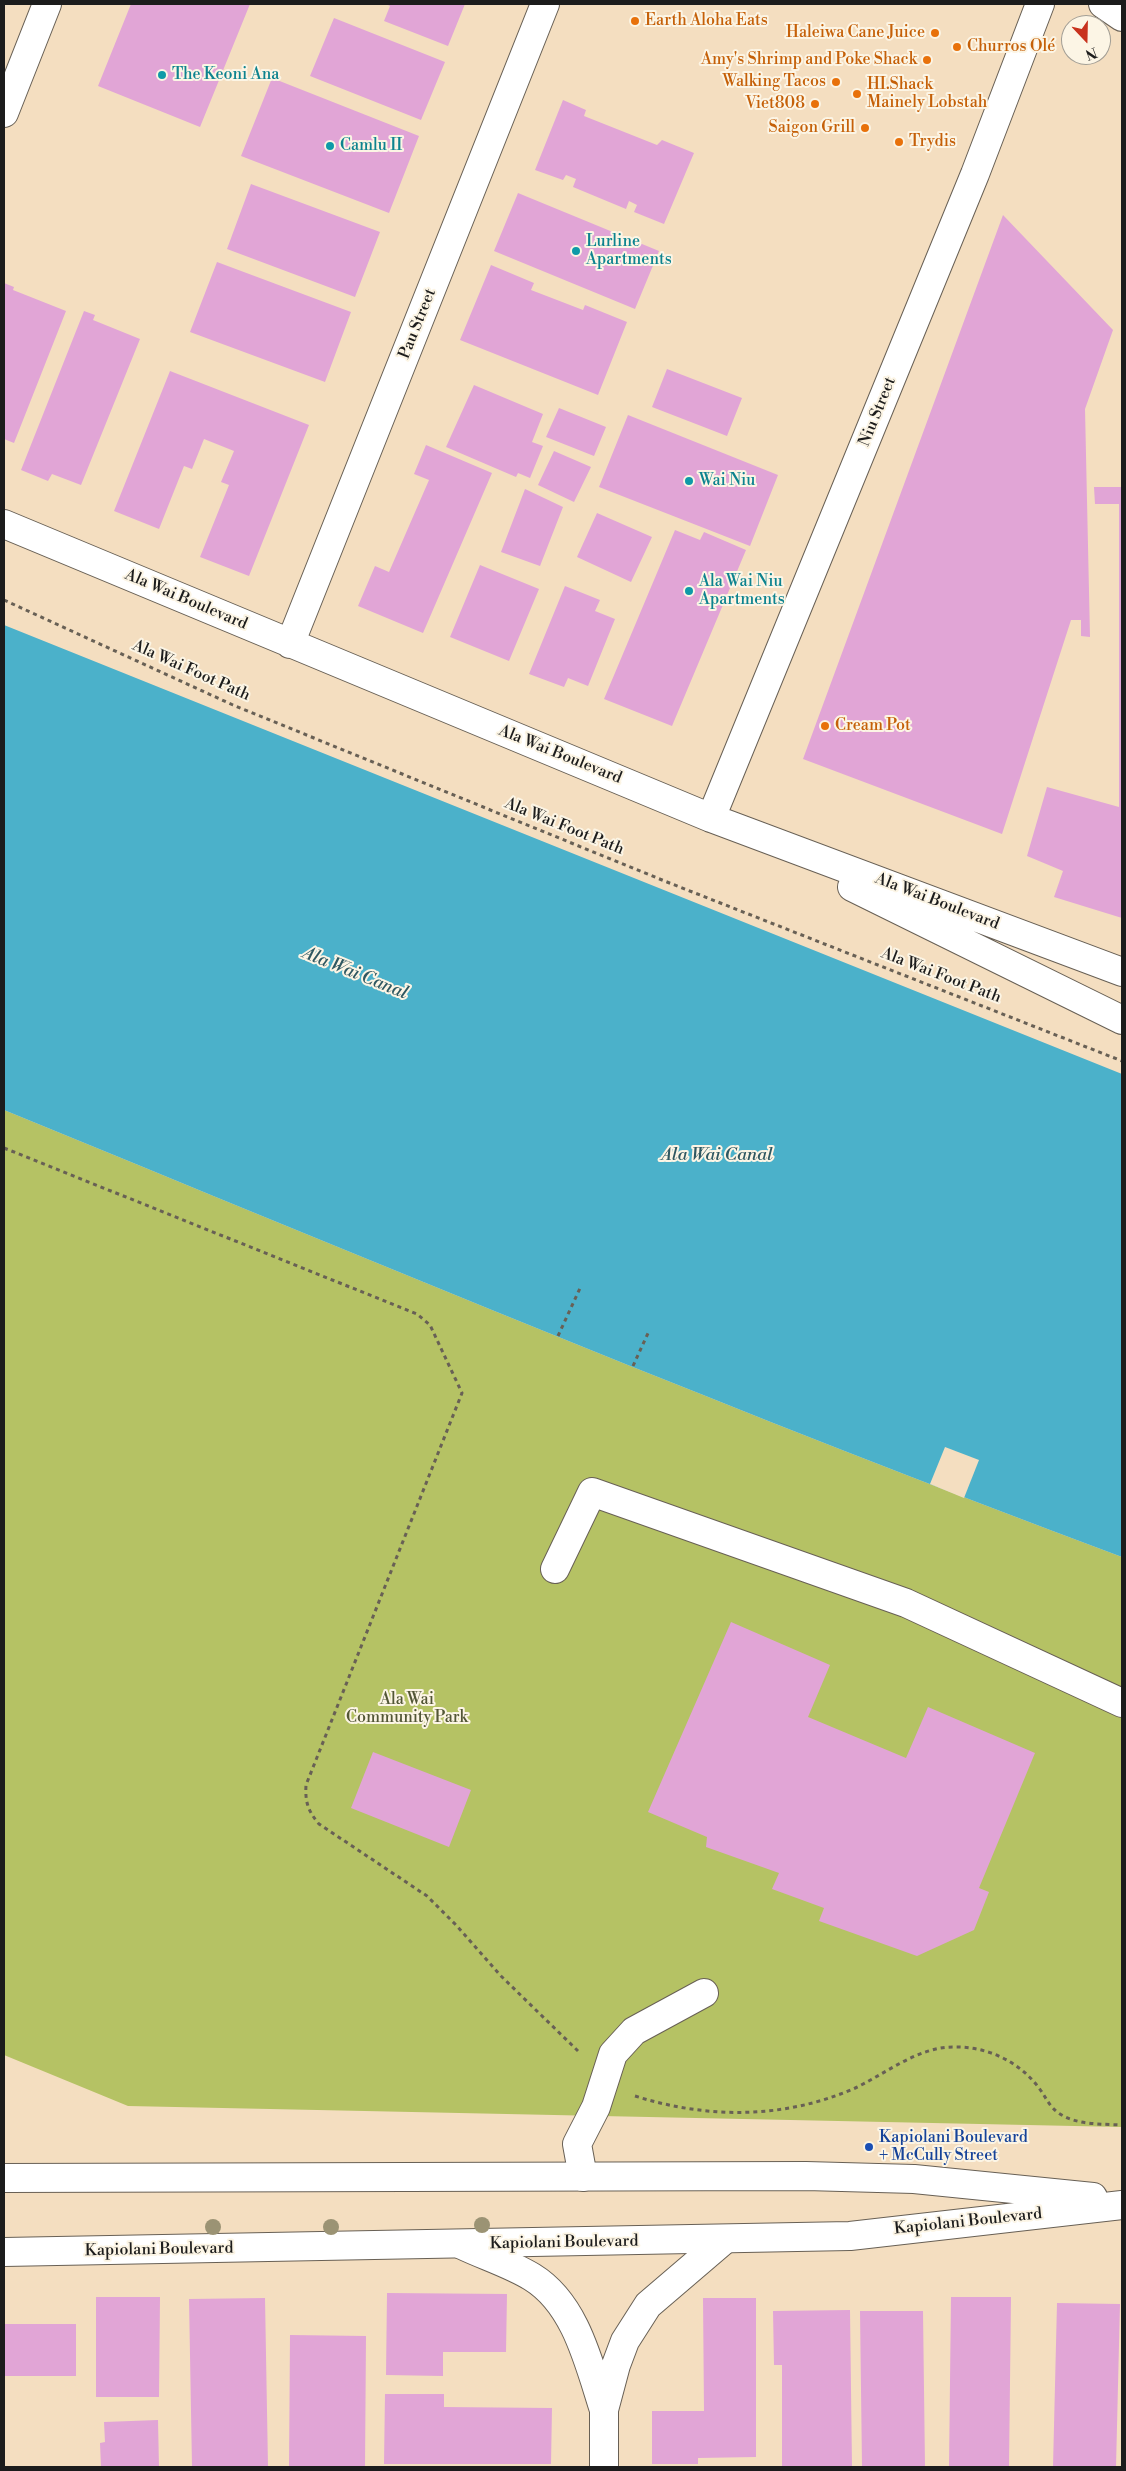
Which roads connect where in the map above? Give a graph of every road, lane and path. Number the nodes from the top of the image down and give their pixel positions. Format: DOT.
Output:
graph roads {
  1 [pos="47,4"];
  2 [pos="545,4"];
  3 [pos="1040,4"];
  4 [pos="1104,4"];
  5 [pos="1122,17"];
  6 [pos="4,113"];
  7 [pos="4,524"];
  8 [pos="4,600"];
  9 [pos="290,644"];
  10 [pos="711,818"];
  11 [pos="1122,972"];
  12 [pos="1122,1020"];
  13 [pos="1122,1061"];
  14 [pos="4,1148"];
  15 [pos="581,1286"];
  16 [pos="649,1332"];
  17 [pos="558,1336"];
  18 [pos="633,1366"];
  19 [pos="556,1570"];
  20 [pos="1122,1703"];
  21 [pos="704,1992"];
  22 [pos="605,2075"];
  23 [pos="1122,2125"];
  24 [pos="583,2177"];
  25 [pos="4,2178"];
  26 [pos="1122,2200"];
  27 [pos="1122,2205"];
  28 [pos="724,2240"];
  29 [pos="462,2245"];
  30 [pos="4,2252"];
  31 [pos="604,2410"];
  32 [pos="604,2467"];
  1 -- 6 [label="main road"];
  2 -- 9 [label="main road, Pau Street"];
  3 -- 10 [label="main road, Niu Street"];
  4 -- 5 [label="main road"];
  7 -- 9 [label="main road, Ala Wai Boulevard"];
  8 -- 13 [label="path, Ala Wai Foot Path"];
  9 -- 10 [label="main road, Ala Wai Boulevard"];
  10 -- 11 [label="main road, Ala Wai Boulevard"];
  10 -- 12 [label="main road"];
  14 -- 22 [label="path"];
  15 -- 17 [label="path"];
  16 -- 18 [label="path"];
  19 -- 20 [label="main road"];
  21 -- 22 [label="main road"];
  22 -- 23 [label="path"];
  22 -- 24 [label="main road"];
  24 -- 25 [label="main road, Kapiolani Boulevard"];
  24 -- 26 [label="main road, Kapiolani Boulevard"];
  27 -- 28 [label="main road, Kapiolani Boulevard"];
  28 -- 29 [label="main road, Kapiolani Boulevard"];
  28 -- 31 [label="main road"];
  29 -- 30 [label="main road, Kapiolani Boulevard"];
  29 -- 31 [label="main road"];
  31 -- 32 [label="main road"];
}
